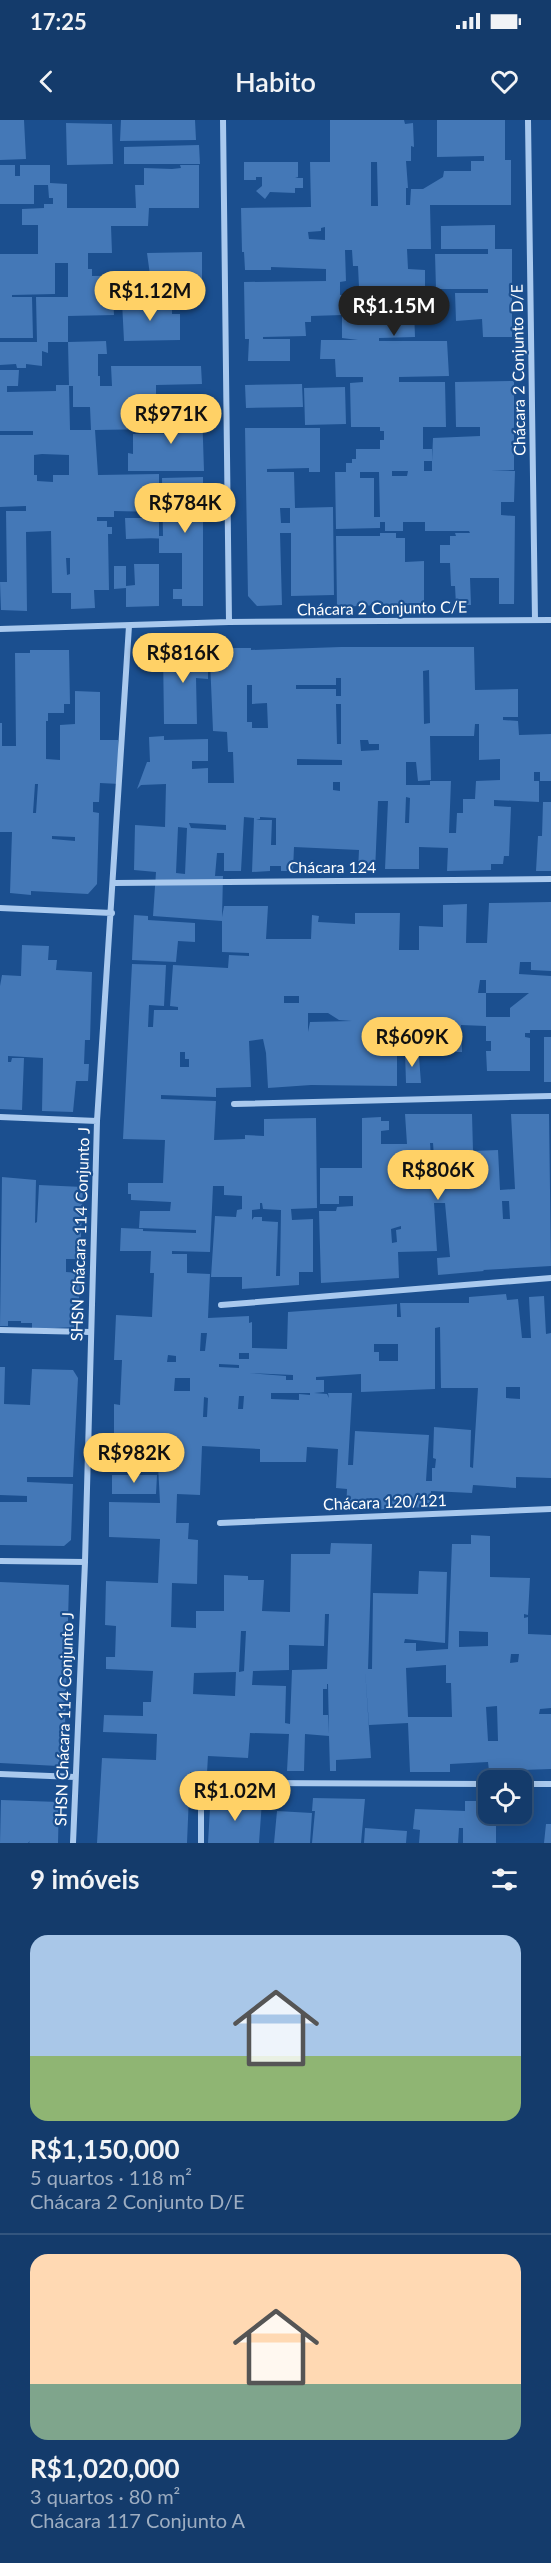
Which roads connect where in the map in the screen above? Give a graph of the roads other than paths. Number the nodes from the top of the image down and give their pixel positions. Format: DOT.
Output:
graph roads {
  1 [pos="223,120"];
  2 [pos="528,120"];
  3 [pos="535,620"];
  4 [pos="551,620"];
  5 [pos="229,622"];
  6 [pos="129,626"];
  7 [pos="0,628"];
  8 [pos="551,879"];
  9 [pos="114,883"];
  10 [pos="0,908"];
  11 [pos="112,913"];
  12 [pos="551,1096"];
  13 [pos="234,1104"];
  14 [pos="0,1117"];
  15 [pos="97,1121"];
  16 [pos="551,1278"];
  17 [pos="221,1305"];
  18 [pos="0,1330"];
  19 [pos="90,1332"];
  20 [pos="551,1509"];
  21 [pos="220,1523"];
  22 [pos="0,1560"];
  23 [pos="85,1562"];
  24 [pos="0,1774"];
  25 [pos="75,1777"];
  26 [pos="478,1784"];
  27 [pos="532,1784"];
  28 [pos="551,1784"];
  29 [pos="73,1843"];
  30 [pos="201,1843"];
  1 -- 5 [label="street"];
  2 -- 3 [label="street, Chácara 2 Conjunto D/E"];
  3 -- 4 [label="street, Chácara 2 Conjunto C/E"];
  3 -- 5 [label="street, Chácara 2 Conjunto C/E"];
  5 -- 6 [label="street, Chácara 2 Conjunto C/E"];
  6 -- 7 [label="street, Chácara 2 Conjunto C/E"];
  6 -- 9 [label="street, SHSN Chácara 114 Conjunto J"];
  8 -- 9 [label="street, Chácara 124"];
  9 -- 11 [label="street, SHSN Chácara 114 Conjunto J"];
  10 -- 11 [label="street"];
  11 -- 15 [label="street, SHSN Chácara 114 Conjunto J"];
  12 -- 13 [label="street"];
  14 -- 15 [label="street"];
  15 -- 19 [label="street, SHSN Chácara 114 Conjunto J"];
  16 -- 17 [label="street"];
  18 -- 19 [label="street"];
  19 -- 23 [label="street, SHSN Chácara 114 Conjunto J"];
  20 -- 21 [label="street, Chácara 120/121"];
  22 -- 23 [label="street"];
  23 -- 25 [label="street, SHSN Chácara 114 Conjunto J"];
  24 -- 25 [label="street"];
  25 -- 29 [label="street, SHSN Chácara 114 Conjunto J"];
  26 -- 30 [label="street"];
  27 -- 28 [label="street"];
}
